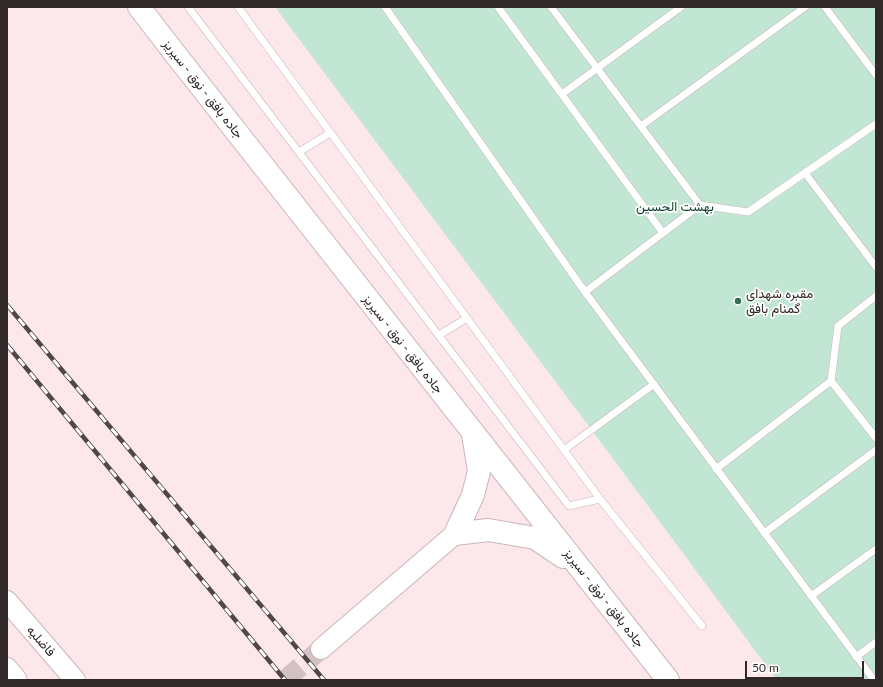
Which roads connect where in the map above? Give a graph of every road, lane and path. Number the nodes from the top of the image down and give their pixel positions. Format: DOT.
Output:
graph roads {
  1 [pos="139,7"];
  2 [pos="188,7"];
  3 [pos="238,7"];
  4 [pos="385,7"];
  5 [pos="498,7"];
  6 [pos="551,7"];
  7 [pos="681,7"];
  8 [pos="805,7"];
  9 [pos="825,7"];
  10 [pos="597,68"];
  11 [pos="876,75"];
  12 [pos="562,94"];
  13 [pos="876,124"];
  14 [pos="641,126"];
  15 [pos="330,132"];
  16 [pos="299,152"];
  17 [pos="805,173"];
  18 [pos="700,205"];
  19 [pos="663,233"];
  20 [pos="876,267"];
  21 [pos="585,292"];
  22 [pos="876,296"];
  23 [pos="467,318"];
  24 [pos="439,335"];
  25 [pos="831,381"];
  26 [pos="654,384"];
  27 [pos="473,433"];
  28 [pos="876,438"];
  29 [pos="564,450"];
  30 [pos="876,450"];
  31 [pos="716,469"];
  32 [pos="600,499"];
  33 [pos="764,533"];
  34 [pos="455,534"];
  35 [pos="876,550"];
  36 [pos="582,570"];
  37 [pos="811,596"];
  38 [pos="7,602"];
  39 [pos="702,626"];
  40 [pos="876,642"];
  41 [pos="321,649"];
  42 [pos="856,657"];
  43 [pos="7,668"];
  44 [pos="17,680"];
  45 [pos="75,680"];
  46 [pos="668,680"];
  47 [pos="874,680"];
  1 -- 27 [label="main road, جاده بافق - نوق - سیریز"];
  2 -- 16 [label="lane"];
  3 -- 15 [label="lane"];
  4 -- 21 [label="lane"];
  5 -- 12 [label="lane"];
  6 -- 10 [label="lane"];
  7 -- 10 [label="lane"];
  8 -- 14 [label="lane"];
  9 -- 11 [label="lane"];
  10 -- 12 [label="lane"];
  10 -- 14 [label="lane"];
  12 -- 19 [label="lane"];
  13 -- 17 [label="lane"];
  14 -- 18 [label="lane"];
  15 -- 16 [label="lane"];
  15 -- 23 [label="lane"];
  16 -- 24 [label="lane"];
  17 -- 18 [label="lane"];
  17 -- 20 [label="lane"];
  18 -- 19 [label="lane"];
  19 -- 21 [label="lane"];
  21 -- 26 [label="lane"];
  22 -- 25 [label="lane"];
  23 -- 24 [label="lane"];
  23 -- 29 [label="lane"];
  24 -- 32 [label="lane"];
  25 -- 28 [label="lane"];
  25 -- 31 [label="lane"];
  26 -- 29 [label="lane"];
  26 -- 31 [label="lane"];
  27 -- 34 [label="main road"];
  27 -- 36 [label="main road, جاده بافق - نوق - سیریز"];
  29 -- 32 [label="lane"];
  30 -- 33 [label="lane"];
  31 -- 33 [label="lane"];
  32 -- 39 [label="lane"];
  33 -- 37 [label="lane"];
  34 -- 36 [label="main road"];
  34 -- 41 [label="street"];
  35 -- 37 [label="lane"];
  36 -- 46 [label="main road, جاده بافق - نوق - سیریز"];
  37 -- 42 [label="lane"];
  38 -- 45 [label="street, فاضلیه"];
  40 -- 42 [label="lane"];
  42 -- 47 [label="lane"];
  43 -- 44 [label="street"];
}
